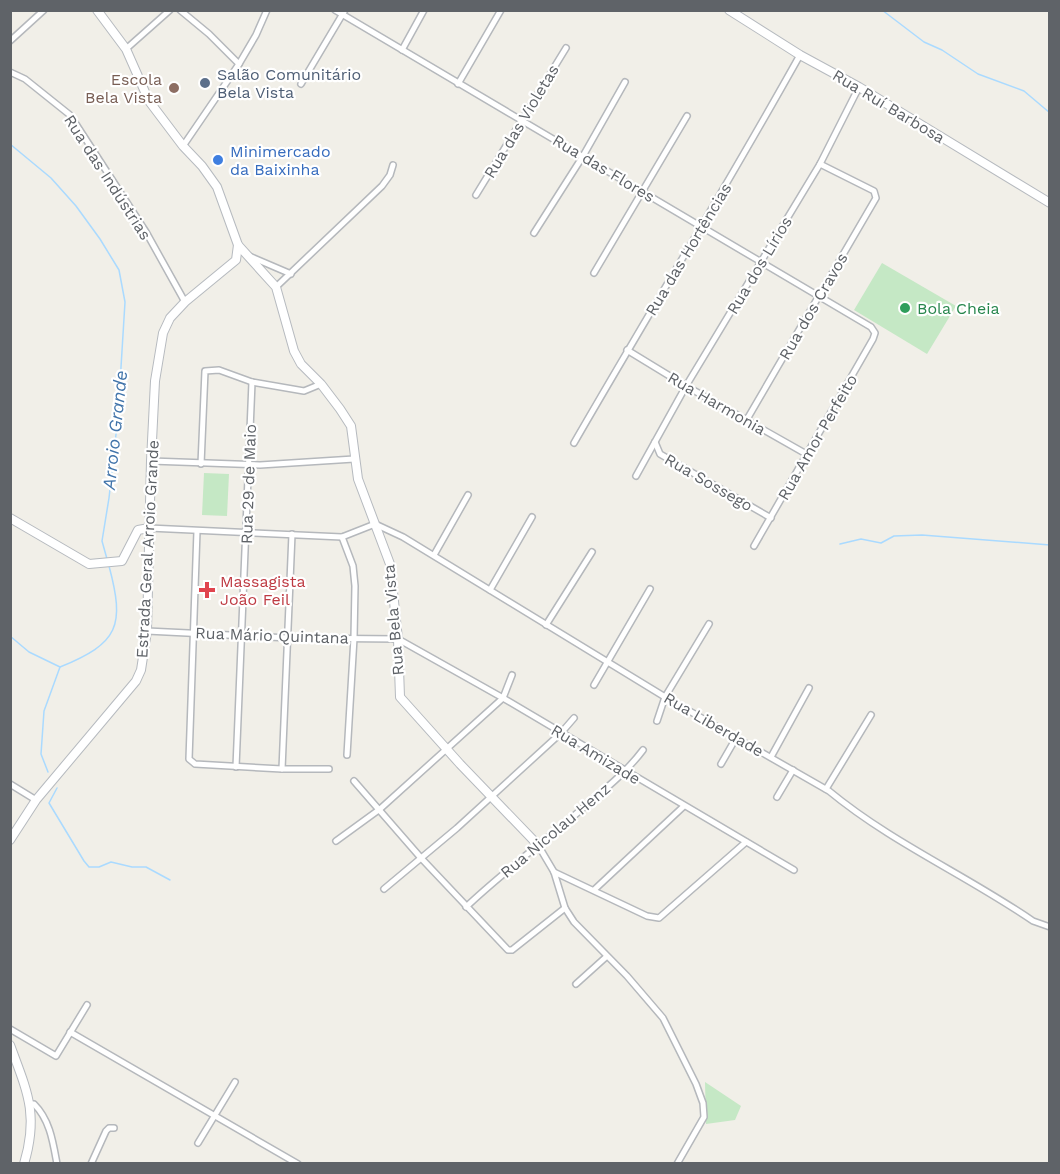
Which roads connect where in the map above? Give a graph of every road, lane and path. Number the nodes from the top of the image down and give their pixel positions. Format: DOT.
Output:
graph roads {
  1 [pos="44,10"];
  2 [pos="97,10"];
  3 [pos="170,10"];
  4 [pos="180,10"];
  5 [pos="267,10"];
  6 [pos="335,10"];
  7 [pos="424,10"];
  8 [pos="501,10"];
  9 [pos="729,10"];
  10 [pos="344,13"];
  11 [pos="10,41"];
  12 [pos="566,48"];
  13 [pos="126,49"];
  14 [pos="402,50"];
  15 [pos="800,55"];
  16 [pos="239,64"];
  17 [pos="10,72"];
  18 [pos="625,82"];
  19 [pos="301,84"];
  20 [pos="458,84"];
  21 [pos="859,87"];
  22 [pos="687,116"];
  23 [pos="522,119"];
  24 [pos="183,146"];
  25 [pos="583,156"];
  26 [pos="820,164"];
  27 [pos="393,165"];
  28 [pos="643,191"];
  29 [pos="476,195"];
  30 [pos="1050,203"];
  31 [pos="702,226"];
  32 [pos="534,233"];
  33 [pos="238,245"];
  34 [pos="245,255"];
  35 [pos="761,261"];
  36 [pos="594,273"];
  37 [pos="291,274"];
  38 [pos="276,288"];
  39 [pos="819,296"];
  40 [pos="185,302"];
  41 [pos="871,327"];
  42 [pos="627,350"];
  43 [pos="252,382"];
  44 [pos="321,384"];
  45 [pos="686,386"];
  46 [pos="746,421"];
  47 [pos="655,440"];
  48 [pos="574,443"];
  49 [pos="807,455"];
  50 [pos="354,459"];
  51 [pos="151,461"];
  52 [pos="201,464"];
  53 [pos="248,465"];
  54 [pos="636,476"];
  55 [pos="468,495"];
  56 [pos="532,517"];
  57 [pos="10,518"];
  58 [pos="771,518"];
  59 [pos="375,524"];
  60 [pos="149,528"];
  61 [pos="197,531"];
  62 [pos="246,531"];
  63 [pos="292,534"];
  64 [pos="342,537"];
  65 [pos="754,546"];
  66 [pos="592,552"];
  67 [pos="434,555"];
  68 [pos="650,589"];
  69 [pos="490,590"];
  70 [pos="709,624"];
  71 [pos="546,625"];
  72 [pos="147,631"];
  73 [pos="194,633"];
  74 [pos="242,636"];
  75 [pos="289,638"];
  76 [pos="354,638"];
  77 [pos="398,639"];
  78 [pos="607,662"];
  79 [pos="512,675"];
  80 [pos="594,685"];
  81 [pos="809,688"];
  82 [pos="665,697"];
  83 [pos="502,698"];
  84 [pos="871,715"];
  85 [pos="574,718"];
  86 [pos="657,721"];
  87 [pos="561,733"];
  88 [pos="736,738"];
  89 [pos="445,748"];
  90 [pos="643,750"];
  91 [pos="347,755"];
  92 [pos="771,757"];
  93 [pos="721,764"];
  94 [pos="236,767"];
  95 [pos="282,769"];
  96 [pos="329,769"];
  97 [pos="793,770"];
  98 [pos="626,771"];
  99 [pos="354,781"];
  100 [pos="10,784"];
  101 [pos="826,789"];
  102 [pos="491,796"];
  103 [pos="777,797"];
  104 [pos="36,800"];
  105 [pos="684,806"];
  106 [pos="380,809"];
  107 [pos="12,834"];
  108 [pos="336,841"];
  109 [pos="746,842"];
  110 [pos="538,845"];
  111 [pos="421,858"];
  112 [pos="794,870"];
  113 [pos="554,872"];
  114 [pos="384,889"];
  115 [pos="594,890"];
  116 [pos="466,907"];
  117 [pos="566,908"];
  118 [pos="1050,927"];
  119 [pos="606,957"];
  120 [pos="576,984"];
  121 [pos="87,1005"];
  122 [pos="10,1029"];
  123 [pos="70,1032"];
  124 [pos="10,1045"];
  125 [pos="235,1082"];
  126 [pos="30,1104"];
  127 [pos="215,1116"];
  128 [pos="114,1128"];
  129 [pos="198,1143"];
  130 [pos="24,1164"];
  131 [pos="57,1164"];
  132 [pos="91,1164"];
  133 [pos="298,1164"];
  134 [pos="677,1164"];
  1 -- 11 [label="street"];
  2 -- 13 [label="main road, Rua Bela Vista"];
  3 -- 13 [label="street"];
  4 -- 16 [label="street"];
  5 -- 16 [label="street"];
  6 -- 10 [label="street, Rua das Flores"];
  7 -- 14 [label="street"];
  8 -- 20 [label="street"];
  9 -- 15 [label="main road, Rua Ruí Barbosa"];
  10 -- 14 [label="street, Rua das Flores"];
  10 -- 19 [label="street"];
  12 -- 23 [label="street, Rua das Violetas"];
  13 -- 24 [label="main road, Rua Bela Vista"];
  14 -- 20 [label="street, Rua das Flores"];
  15 -- 21 [label="main road, Rua Ruí Barbosa"];
  15 -- 31 [label="street, Rua das Hortências"];
  16 -- 24 [label="street"];
  17 -- 40 [label="street, Rua das Indústrias"];
  18 -- 25 [label="street"];
  20 -- 23 [label="street, Rua das Flores"];
  21 -- 26 [label="street, Rua dos Lírios"];
  21 -- 30 [label="main road, Rua Ruí Barbosa"];
  22 -- 28 [label="street"];
  23 -- 25 [label="street, Rua das Flores"];
  23 -- 29 [label="street, Rua das Violetas"];
  24 -- 33 [label="main road, Rua Bela Vista"];
  25 -- 28 [label="street, Rua das Flores"];
  25 -- 32 [label="street"];
  26 -- 35 [label="street, Rua dos Lírios"];
  26 -- 39 [label="street, Rua dos Cravos"];
  27 -- 37 [label="street"];
  28 -- 31 [label="street, Rua das Flores"];
  28 -- 36 [label="street"];
  31 -- 35 [label="street, Rua das Flores"];
  31 -- 42 [label="street, Rua das Hortências"];
  33 -- 34 [label="main road, Rua Bela Vista"];
  33 -- 40 [label="main road, Estrada Geral Arroio Grande"];
  34 -- 37 [label="street"];
  34 -- 38 [label="main road, Rua Bela Vista"];
  35 -- 39 [label="street, Rua das Flores"];
  35 -- 45 [label="street, Rua dos Lírios"];
  37 -- 38 [label="street"];
  38 -- 44 [label="main road, Rua Bela Vista"];
  39 -- 41 [label="street, Rua das Flores"];
  39 -- 46 [label="street, Rua dos Cravos"];
  40 -- 51 [label="main road, Estrada Geral Arroio Grande"];
  41 -- 49 [label="street, Rua Amor Perfeito"];
  42 -- 45 [label="street, Rua Harmonia"];
  42 -- 48 [label="street, Rua das Hortências"];
  43 -- 44 [label="street"];
  43 -- 52 [label="street"];
  43 -- 53 [label="street, Rua 29 de Maio"];
  44 -- 50 [label="main road, Rua Bela Vista"];
  45 -- 46 [label="street, Rua Harmonia"];
  45 -- 47 [label="street, Rua dos Lírios"];
  46 -- 49 [label="street, Rua Harmonia"];
  47 -- 54 [label="street, Rua dos Lírios"];
  47 -- 58 [label="street, Rua Sossego"];
  49 -- 58 [label="street, Rua Amor Perfeito"];
  50 -- 53 [label="street"];
  50 -- 59 [label="main road, Rua Bela Vista"];
  51 -- 52 [label="street"];
  51 -- 60 [label="main road, Estrada Geral Arroio Grande"];
  52 -- 53 [label="street"];
  53 -- 62 [label="street, Rua 29 de Maio"];
  55 -- 67 [label="street"];
  56 -- 69 [label="street"];
  57 -- 60 [label="main road"];
  58 -- 65 [label="street, Rua Amor Perfeito"];
  59 -- 64 [label="street"];
  59 -- 67 [label="street, Rua Liberdade"];
  59 -- 77 [label="main road, Rua Bela Vista"];
  60 -- 61 [label="street"];
  60 -- 72 [label="main road, Estrada Geral Arroio Grande"];
  61 -- 62 [label="street"];
  61 -- 73 [label="street"];
  62 -- 63 [label="street"];
  62 -- 74 [label="street, Rua 29 de Maio"];
  63 -- 64 [label="street"];
  63 -- 75 [label="street"];
  64 -- 76 [label="street"];
  66 -- 71 [label="street"];
  67 -- 69 [label="street, Rua Liberdade"];
  68 -- 78 [label="street"];
  69 -- 71 [label="street, Rua Liberdade"];
  70 -- 82 [label="street"];
  71 -- 78 [label="street, Rua Liberdade"];
  72 -- 73 [label="street, Rua Mário Quintana"];
  72 -- 104 [label="main road, Estrada Geral Arroio Grande"];
  73 -- 74 [label="street, Rua Mário Quintana"];
  73 -- 94 [label="street"];
  74 -- 75 [label="street, Rua Mário Quintana"];
  74 -- 94 [label="street, Rua 29 de Maio"];
  75 -- 76 [label="street, Rua Mário Quintana"];
  75 -- 95 [label="street"];
  76 -- 77 [label="street, Rua Mário Quintana"];
  76 -- 91 [label="street"];
  77 -- 83 [label="street, Rua Amizade"];
  77 -- 89 [label="main road, Rua Bela Vista"];
  78 -- 80 [label="street"];
  78 -- 82 [label="street, Rua Liberdade"];
  79 -- 83 [label="street"];
  81 -- 92 [label="street"];
  82 -- 86 [label="street"];
  82 -- 88 [label="street, Rua Liberdade"];
  83 -- 87 [label="street, Rua Amizade"];
  83 -- 89 [label="street"];
  84 -- 101 [label="street"];
  85 -- 87 [label="street"];
  87 -- 98 [label="street, Rua Amizade"];
  87 -- 102 [label="street"];
  88 -- 92 [label="street, Rua Liberdade"];
  88 -- 93 [label="street"];
  89 -- 102 [label="main road, Rua Bela Vista"];
  89 -- 106 [label="street"];
  90 -- 98 [label="street, Rua Nicolau Henz"];
  92 -- 97 [label="street, Rua Liberdade"];
  94 -- 95 [label="street"];
  95 -- 96 [label="street"];
  97 -- 101 [label="street, Rua Liberdade"];
  97 -- 103 [label="street"];
  98 -- 105 [label="street, Rua Amizade"];
  98 -- 110 [label="street, Rua Nicolau Henz"];
  99 -- 106 [label="street"];
  100 -- 104 [label="street"];
  101 -- 118 [label="street, Rua Liberdade"];
  102 -- 110 [label="main road, Rua Bela Vista"];
  102 -- 111 [label="street"];
  104 -- 107 [label="main road, Estrada Geral Arroio Grande"];
  105 -- 109 [label="street, Rua Amizade"];
  105 -- 115 [label="street"];
  106 -- 108 [label="street"];
  106 -- 111 [label="street"];
  109 -- 112 [label="street, Rua Amizade"];
  109 -- 115 [label="street"];
  110 -- 113 [label="street, Rua Bela Vista"];
  110 -- 116 [label="street, Rua Nicolau Henz"];
  111 -- 114 [label="street"];
  111 -- 116 [label="street"];
  113 -- 115 [label="street"];
  113 -- 117 [label="street, Rua Bela Vista"];
  116 -- 117 [label="street"];
  117 -- 119 [label="street, Rua Bela Vista"];
  119 -- 120 [label="street"];
  119 -- 134 [label="street, Rua Bela Vista"];
  121 -- 123 [label="street"];
  122 -- 123 [label="street"];
  123 -- 127 [label="street"];
  124 -- 126 [label="main road"];
  125 -- 127 [label="street"];
  126 -- 130 [label="main road"];
  126 -- 131 [label="street"];
  127 -- 129 [label="street"];
  127 -- 133 [label="street"];
  128 -- 132 [label="street"];
}
